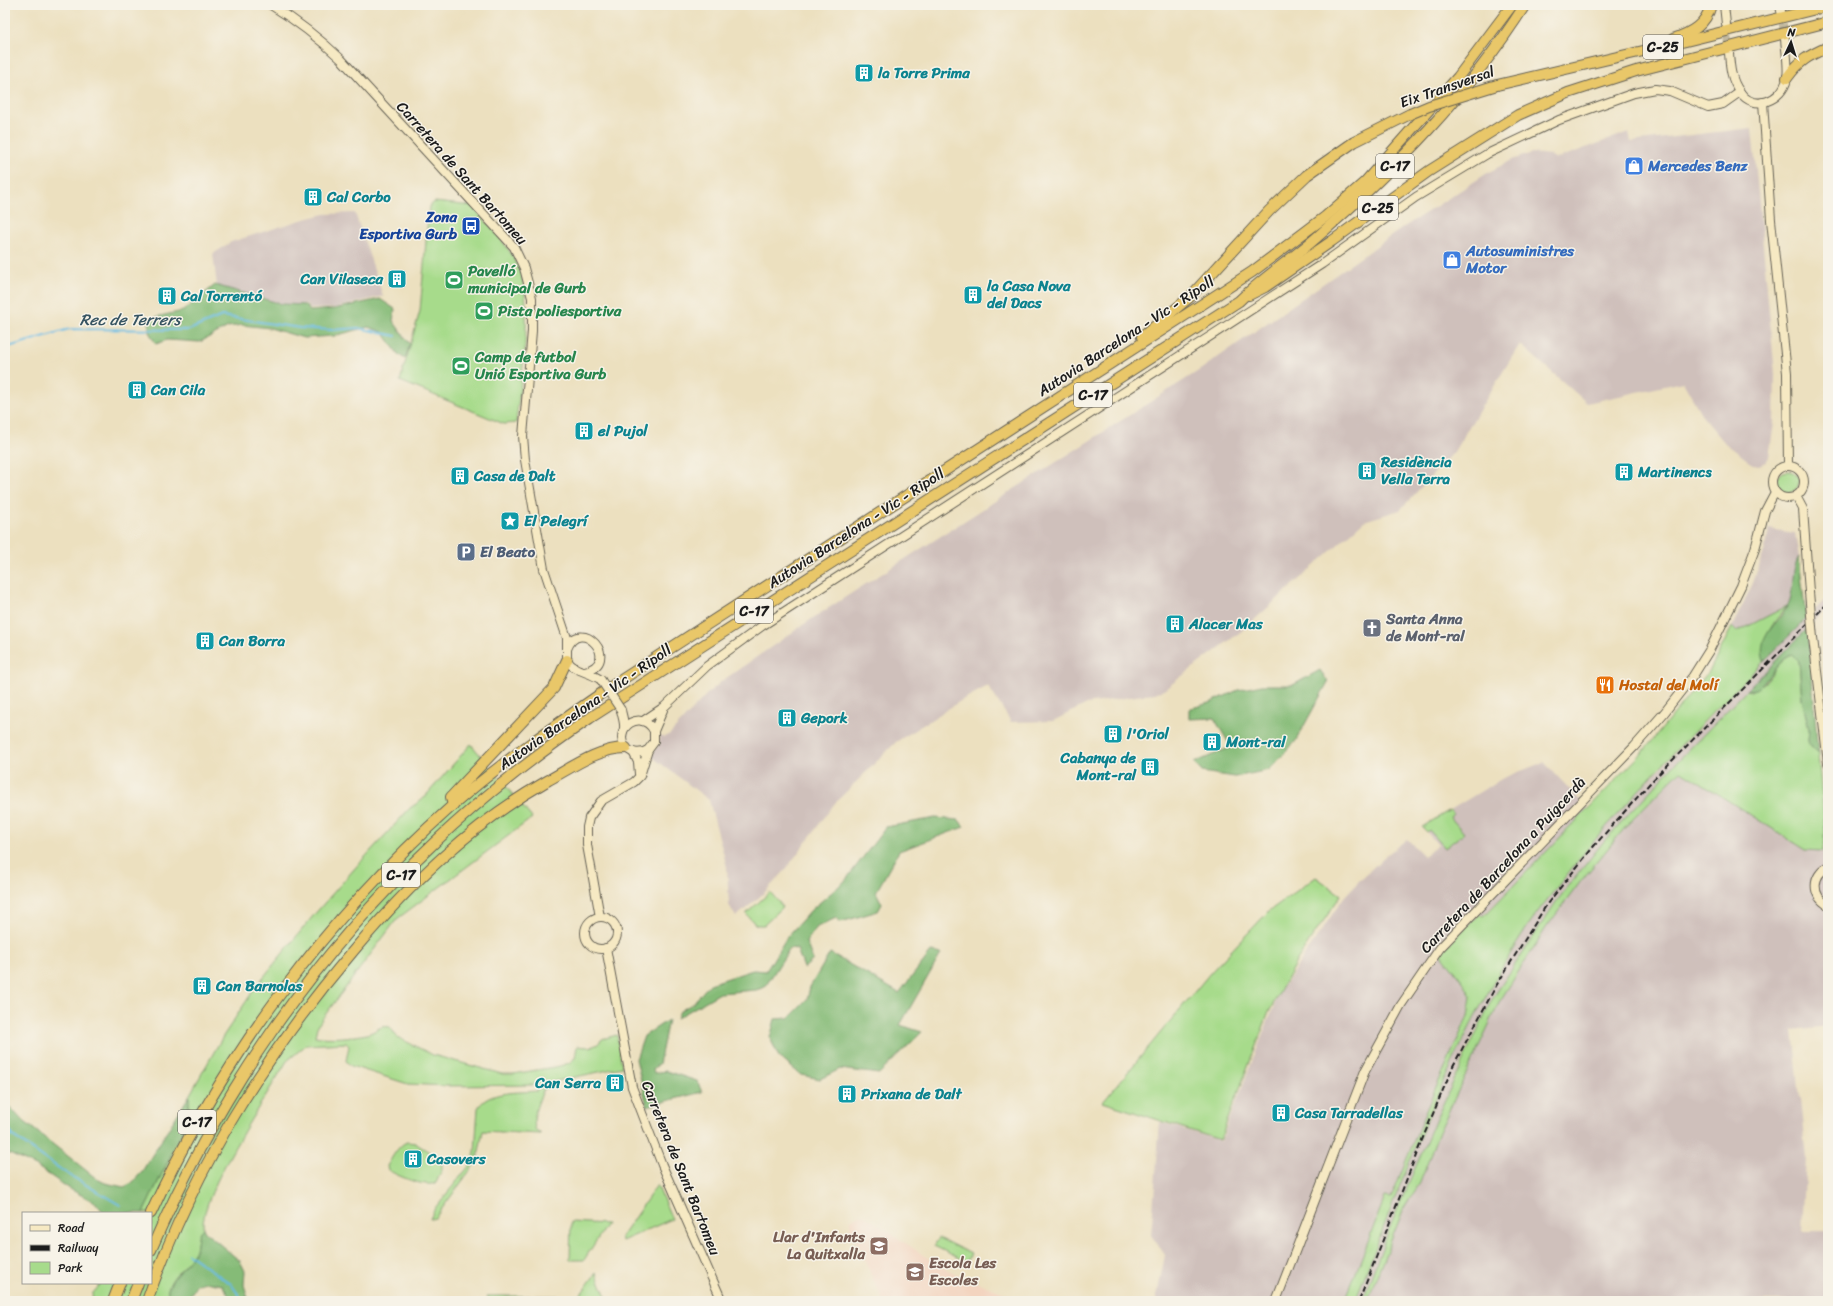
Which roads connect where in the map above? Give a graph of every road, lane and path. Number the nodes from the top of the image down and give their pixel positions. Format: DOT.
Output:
graph roads {
  1 [pos="271,5"];
  2 [pos="1512,5"];
  3 [pos="1525,5"];
  4 [pos="1711,5"];
  5 [pos="1724,5"];
  6 [pos="1828,6"];
  7 [pos="1828,22"];
  8 [pos="1726,24"];
  9 [pos="1785,39"];
  10 [pos="1828,47"];
  11 [pos="1729,53"];
  12 [pos="1624,56"];
  13 [pos="1787,78"];
  14 [pos="1740,92"];
  15 [pos="1763,102"];
  16 [pos="1239,301"];
  17 [pos="1132,350"];
  18 [pos="1788,466"];
  19 [pos="1775,492"];
  20 [pos="1796,496"];
  21 [pos="562,619"];
  22 [pos="579,637"];
  23 [pos="566,650"];
  24 [pos="567,660"];
  25 [pos="597,663"];
  26 [pos="584,671"];
  27 [pos="601,680"];
  28 [pos="664,707"];
  29 [pos="621,710"];
  30 [pos="640,721"];
  31 [pos="624,729"];
  32 [pos="654,731"];
  33 [pos="629,750"];
  34 [pos="648,750"];
  35 [pos="1828,764"];
  36 [pos="640,776"];
  37 [pos="453,806"];
  38 [pos="1828,867"];
  39 [pos="1828,904"];
  40 [pos="600,917"];
  41 [pos="606,948"];
  42 [pos="151,1212"];
  43 [pos="152,1248"];
  44 [pos="120,1284"];
  45 [pos="138,1284"];
  46 [pos="113,1301"];
  47 [pos="131,1301"];
  48 [pos="147,1301"];
  49 [pos="722,1301"];
  50 [pos="1276,1301"];
  1 -- 21 [label="street, Carretera de Sant Bartomeu"];
  2 -- 17 [label="highway, Autovia Barcelona - Vic - Ripoll / C-17"];
  3 -- 16 [label="highway, Autovia Barcelona - Vic - Ripoll / C-17"];
  4 -- 12 [label="highway"];
  5 -- 8 [label="street"];
  6 -- 12 [label="highway, Eix Transversal / C-25"];
  7 -- 16 [label="highway, C-25"];
  9 -- 13 [label="street"];
  10 -- 13 [label="highway"];
  11 -- 14 [label="street"];
  12 -- 17 [label="highway, Eix Transversal / C-25, bridge"];
  13 -- 15 [label="street"];
  14 -- 15 [label="street"];
  14 -- 28 [label="street"];
  15 -- 18 [label="street"];
  16 -- 43 [label="highway, Autovia Barcelona - Vic - Ripoll / C-17"];
  17 -- 37 [label="highway, Autovia Barcelona - Vic - Ripoll / C-17"];
  18 -- 19 [label="street"];
  18 -- 20 [label="street"];
  19 -- 20 [label="street"];
  19 -- 50 [label="street, Carretera de Barcelona a Puigcerdà"];
  20 -- 35 [label="street, bridge"];
  21 -- 22 [label="street"];
  21 -- 23 [label="street, Carretera de Sant Bartomeu"];
  22 -- 23 [label="street"];
  22 -- 25 [label="street"];
  23 -- 24 [label="street"];
  24 -- 26 [label="street"];
  24 -- 37 [label="highway"];
  25 -- 26 [label="street"];
  25 -- 27 [label="street"];
  26 -- 27 [label="street"];
  27 -- 29 [label="street, bridge"];
  28 -- 30 [label="street"];
  28 -- 32 [label="street"];
  29 -- 30 [label="street"];
  29 -- 31 [label="street"];
  30 -- 31 [label="street"];
  30 -- 32 [label="street"];
  31 -- 33 [label="street"];
  32 -- 34 [label="street"];
  33 -- 34 [label="street"];
  33 -- 36 [label="street"];
  33 -- 48 [label="highway"];
  34 -- 36 [label="street"];
  36 -- 40 [label="street"];
  37 -- 42 [label="highway, Autovia Barcelona - Vic - Ripoll / C-17"];
  38 -- 39 [label="street"];
  40 -- 41 [label="street"];
  40 -- 41 [label="street"];
  41 -- 49 [label="street, Carretera de Sant Bartomeu"];
  44 -- 46 [label="highway"];
  45 -- 47 [label="highway"];
}
